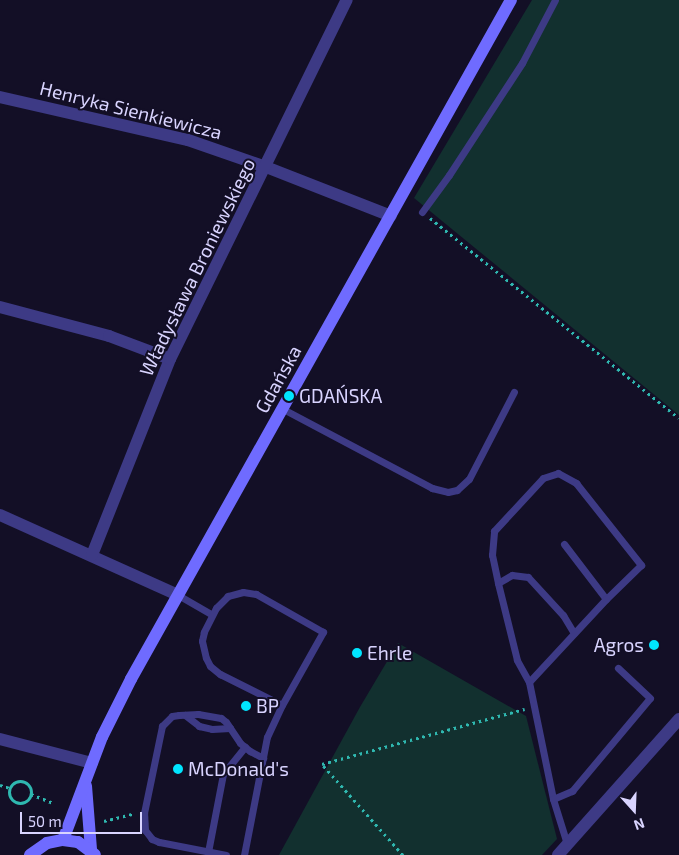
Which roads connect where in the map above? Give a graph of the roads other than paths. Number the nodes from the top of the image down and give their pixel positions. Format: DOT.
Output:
graph roads {
  1 [pos="347,0"];
  2 [pos="512,0"];
  3 [pos="555,0"];
  4 [pos="0,97"];
  5 [pos="266,167"];
  6 [pos="422,212"];
  7 [pos="391,216"];
  8 [pos="0,306"];
  9 [pos="170,359"];
  10 [pos="514,392"];
  11 [pos="283,408"];
  12 [pos="0,515"];
  13 [pos="564,544"];
  14 [pos="92,555"];
  15 [pos="498,583"];
  16 [pos="178,595"];
  17 [pos="606,599"];
  18 [pos="212,615"];
  19 [pos="574,633"];
  20 [pos="618,668"];
  21 [pos="529,682"];
  22 [pos="282,705"];
  23 [pos="186,715"];
  24 [pos="679,719"];
  25 [pos="230,728"];
  26 [pos="674,734"];
  27 [pos="0,739"];
  28 [pos="245,747"];
  29 [pos="263,758"];
  30 [pos="92,762"];
  31 [pos="86,781"];
  32 [pos="553,799"];
  33 [pos="63,840"];
  34 [pos="567,844"];
  35 [pos="208,852"];
  36 [pos="93,853"];
  37 [pos="30,855"];
  38 [pos="226,855"];
  39 [pos="244,855"];
  40 [pos="558,855"];
  1 -- 5 [label="street, Władysława Broniewskiego"];
  2 -- 7 [label="main road, Gdańska"];
  3 -- 6 [label="lane"];
  4 -- 5 [label="street, Henryka Sienkiewicza"];
  5 -- 7 [label="street, Henryka Sienkiewicza"];
  5 -- 9 [label="street, Władysława Broniewskiego"];
  7 -- 11 [label="main road, Gdańska"];
  8 -- 9 [label="street"];
  9 -- 14 [label="street, Władysława Broniewskiego"];
  10 -- 11 [label="lane"];
  11 -- 16 [label="main road, Gdańska"];
  12 -- 14 [label="street"];
  13 -- 17 [label="lane"];
  14 -- 16 [label="street"];
  15 -- 17 [label="lane"];
  15 -- 19 [label="lane"];
  15 -- 21 [label="lane"];
  16 -- 18 [label="lane"];
  16 -- 30 [label="main road, Gdańska"];
  17 -- 19 [label="lane"];
  18 -- 22 [label="lane"];
  18 -- 22 [label="lane"];
  19 -- 21 [label="lane"];
  20 -- 32 [label="lane"];
  21 -- 32 [label="lane"];
  22 -- 29 [label="lane"];
  23 -- 25 [label="lane"];
  23 -- 25 [label="lane"];
  23 -- 35 [label="lane"];
  24 -- 26 [label="street"];
  25 -- 28 [label="lane"];
  26 -- 34 [label="street"];
  27 -- 30 [label="street"];
  28 -- 29 [label="lane"];
  28 -- 35 [label="lane"];
  29 -- 39 [label="lane"];
  30 -- 31 [label="main road, Gdańska"];
  31 -- 33 [label="main road, Gdańska"];
  31 -- 36 [label="main road, Gdańska"];
  32 -- 34 [label="lane"];
  33 -- 36 [label="main road"];
  33 -- 37 [label="main road"];
  34 -- 40 [label="street"];
  35 -- 38 [label="lane"];
}
